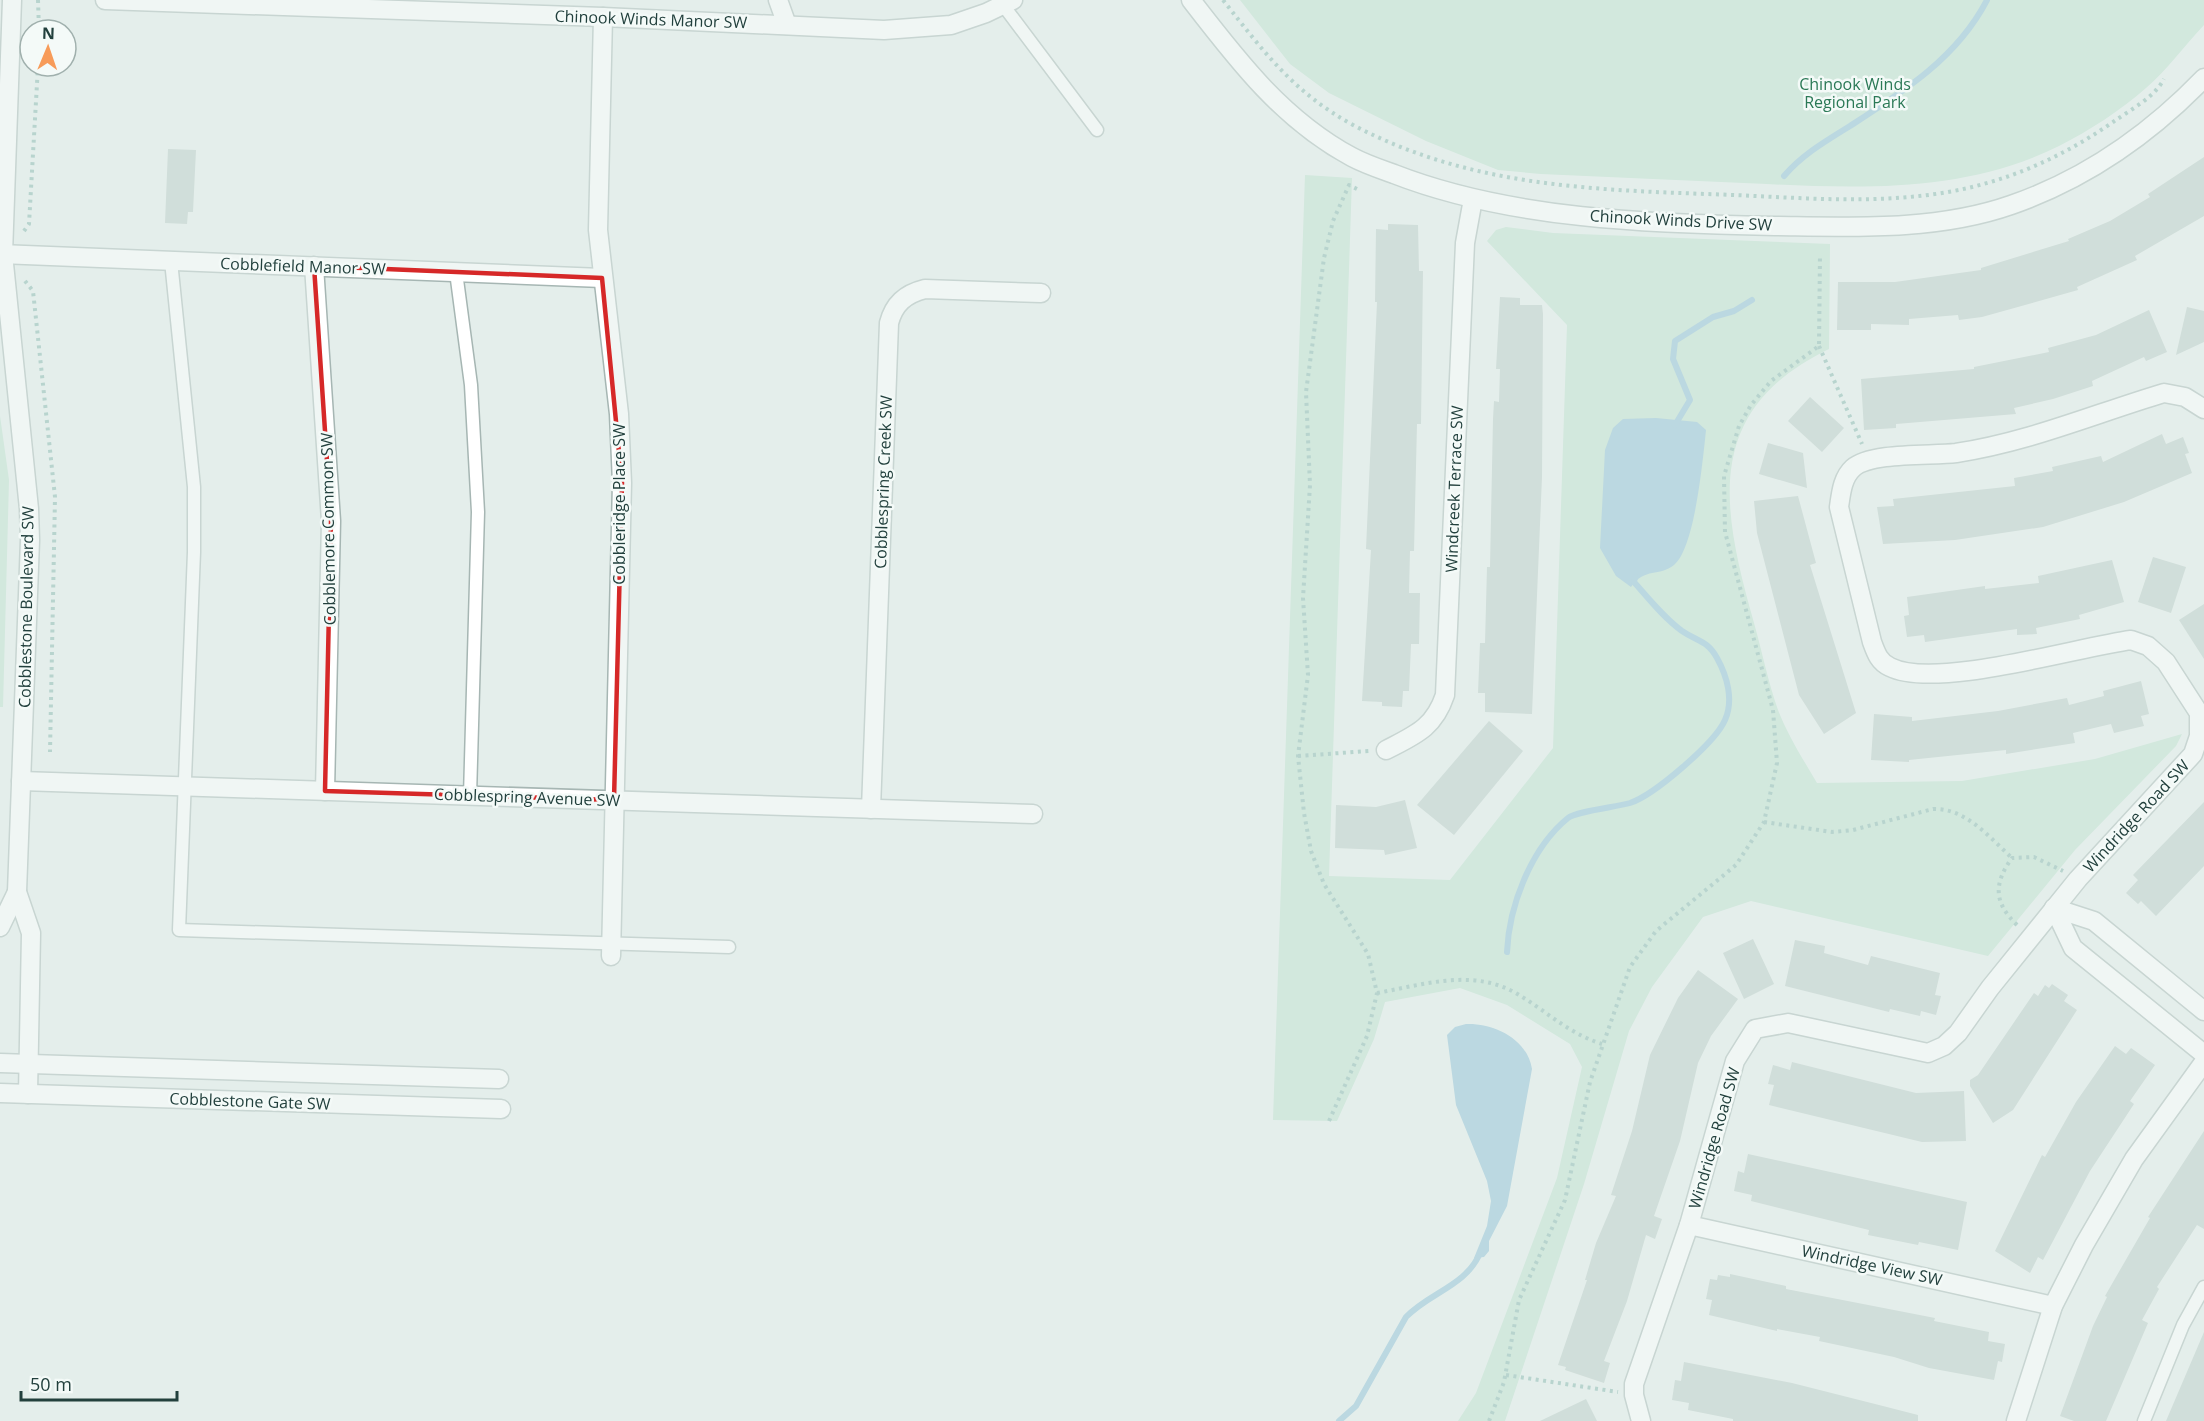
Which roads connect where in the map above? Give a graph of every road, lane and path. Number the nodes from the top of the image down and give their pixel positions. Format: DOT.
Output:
graph roads {
  1 [pos="12,0"];
  2 [pos="38,0"];
  3 [pos="105,0"];
  4 [pos="778,0"];
  5 [pos="1191,0"];
  6 [pos="1223,0"];
  7 [pos="1005,1"];
  8 [pos="603,17"];
  9 [pos="39,18"];
  10 [pos="787,25"];
  11 [pos="37,78"];
  12 [pos="2204,78"];
  13 [pos="2164,79"];
  14 [pos="1097,130"];
  15 [pos="1359,190"];
  16 [pos="1473,199"];
  17 [pos="24,228"];
  18 [pos="1,254"];
  19 [pos="1820,255"];
  20 [pos="171,261"];
  21 [pos="314,266"];
  22 [pos="456,272"];
  23 [pos="602,278"];
  24 [pos="1041,293"];
  25 [pos="1819,346"];
  26 [pos="2204,409"];
  27 [pos="1869,460"];
  28 [pos="1386,750"];
  29 [pos="1298,756"];
  30 [pos="21,781"];
  31 [pos="184,787"];
  32 [pos="325,791"];
  33 [pos="470,795"];
  34 [pos="614,800"];
  35 [pos="871,809"];
  36 [pos="1033,814"];
  37 [pos="1764,822"];
  38 [pos="2012,858"];
  39 [pos="2078,879"];
  40 [pos="17,892"];
  41 [pos="2054,908"];
  42 [pos="0,927"];
  43 [pos="2031,937"];
  44 [pos="729,947"];
  45 [pos="611,950"];
  46 [pos="1377,993"];
  47 [pos="2204,1011"];
  48 [pos="1602,1044"];
  49 [pos="2204,1054"];
  50 [pos="2204,1062"];
  51 [pos="0,1063"];
  52 [pos="29,1064"];
  53 [pos="499,1079"];
  54 [pos="0,1093"];
  55 [pos="28,1094"];
  56 [pos="501,1109"];
  57 [pos="1329,1121"];
  58 [pos="1689,1225"];
  59 [pos="2204,1287"];
  60 [pos="2053,1306"];
  61 [pos="1506,1375"];
  62 [pos="1634,1395"];
  63 [pos="1489,1421"];
  64 [pos="1641,1421"];
  65 [pos="2016,1421"];
  66 [pos="2144,1421"];
  1 -- 18 [label="street, Cobblestone Boulevard SW"];
  2 -- 9 [label="path"];
  3 -- 8 [label="street, Chinook Winds Manor SW"];
  4 -- 10 [label="street"];
  5 -- 16 [label="street, Chinook Winds Drive SW"];
  6 -- 13 [label="path"];
  7 -- 10 [label="street, Chinook Winds Manor SW"];
  7 -- 14 [label="lane"];
  8 -- 10 [label="street, Chinook Winds Manor SW"];
  8 -- 23 [label="street, Cobbleridge Place SW"];
  11 -- 17 [label="path"];
  12 -- 16 [label="street, Chinook Winds Drive SW"];
  15 -- 29 [label="path"];
  16 -- 28 [label="street, Windcreek Terrace SW"];
  18 -- 20 [label="street, Cobblefield Manor SW"];
  18 -- 30 [label="street, Cobblestone Boulevard SW"];
  19 -- 25 [label="path"];
  20 -- 21 [label="street, Cobblefield Manor SW"];
  20 -- 31 [label="lane"];
  21 -- 22 [label="street, Cobblefield Manor SW"];
  21 -- 32 [label="street, Cobblemore Common SW"];
  22 -- 23 [label="street, Cobblefield Manor SW"];
  22 -- 33 [label="lane"];
  23 -- 34 [label="street, Cobbleridge Place SW"];
  24 -- 35 [label="street, Cobblespring Creek SW"];
  25 -- 27 [label="path"];
  25 -- 37 [label="path"];
  26 -- 27 [label="street"];
  27 -- 39 [label="street, Windridge Road SW"];
  28 -- 29 [label="path"];
  29 -- 46 [label="path"];
  30 -- 31 [label="street, Cobblespring Avenue SW"];
  30 -- 40 [label="street, Cobblestone Boulevard SW"];
  31 -- 32 [label="street, Cobblespring Avenue SW"];
  31 -- 45 [label="lane"];
  32 -- 33 [label="street, Cobblespring Avenue SW"];
  33 -- 34 [label="street, Cobblespring Avenue SW"];
  34 -- 35 [label="street, Cobblespring Avenue SW"];
  34 -- 45 [label="street, Cobbleridge Place SW"];
  35 -- 36 [label="street, Cobblespring Avenue SW"];
  37 -- 38 [label="path"];
  37 -- 48 [label="path"];
  38 -- 39 [label="path"];
  38 -- 43 [label="path"];
  39 -- 41 [label="street, Windridge Road SW"];
  40 -- 42 [label="street, Cobblestone Boulevard SW"];
  40 -- 52 [label="street, Cobblestone Boulevard SW"];
  41 -- 43 [label="street, Windridge Road SW"];
  41 -- 47 [label="street"];
  41 -- 49 [label="street"];
  43 -- 58 [label="street, Windridge Road SW"];
  44 -- 45 [label="lane"];
  46 -- 48 [label="path"];
  46 -- 57 [label="path"];
  48 -- 61 [label="path"];
  50 -- 60 [label="street"];
  51 -- 52 [label="street, Cobblestone Gate SW"];
  52 -- 53 [label="street, Cobblestone Gate SW"];
  52 -- 55 [label="street, Cobblestone Boulevard SW"];
  54 -- 55 [label="street, Cobblestone Gate SW"];
  55 -- 56 [label="street, Cobblestone Gate SW"];
  58 -- 60 [label="street, Windridge View SW"];
  58 -- 62 [label="street, Windridge Road SW"];
  59 -- 66 [label="lane"];
  60 -- 65 [label="street"];
  61 -- 62 [label="path"];
  61 -- 63 [label="path"];
  62 -- 64 [label="street, Windridge Road SW"];
}
